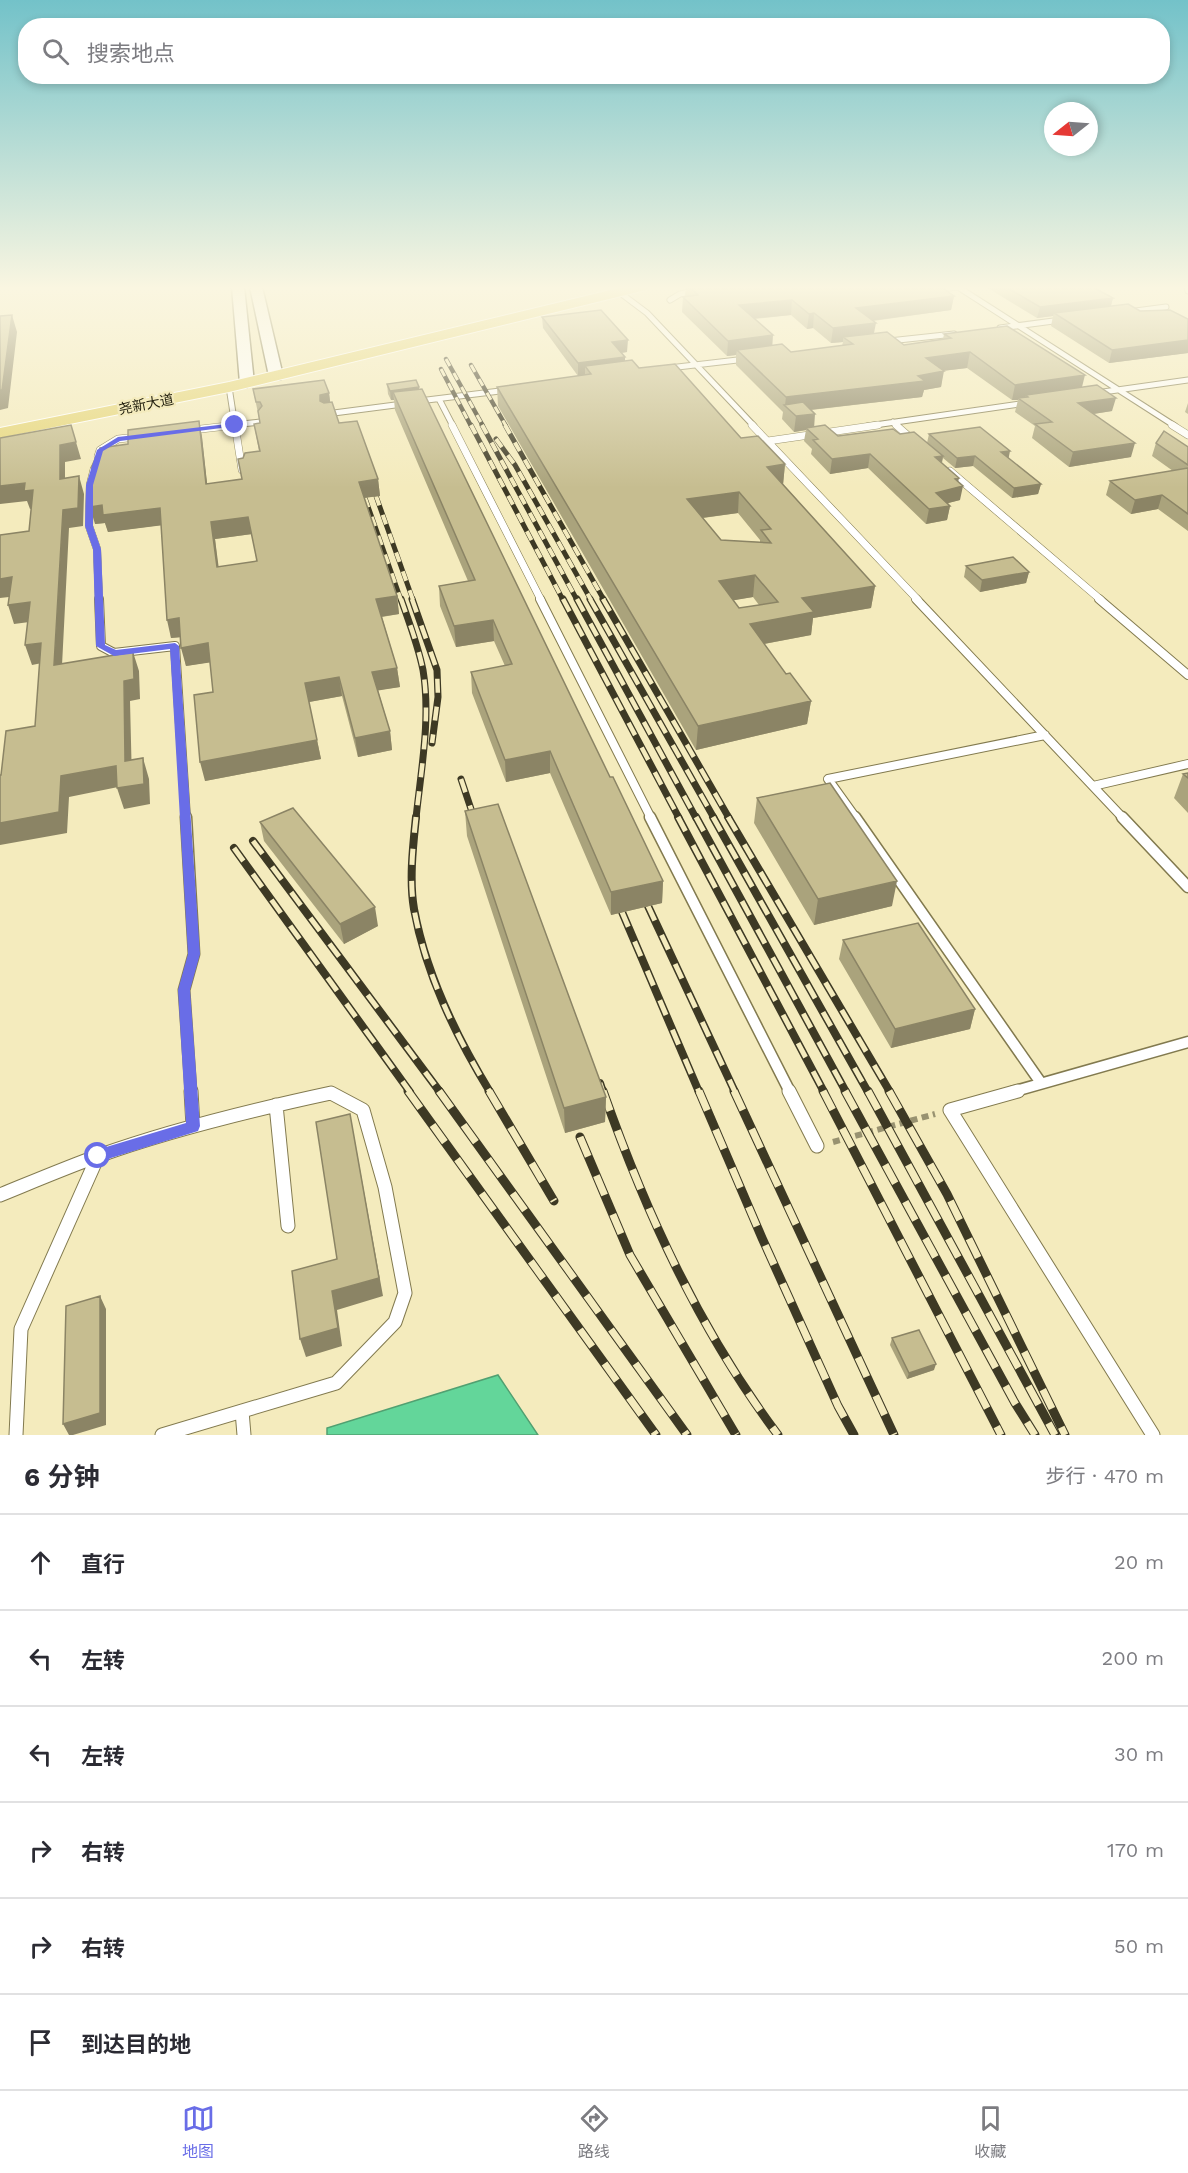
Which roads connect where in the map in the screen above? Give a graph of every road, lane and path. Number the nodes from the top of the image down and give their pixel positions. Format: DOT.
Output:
graph roads {
  1 [pos="245,354"];
  2 [pos="271,354"];
  3 [pos="341,354"];
  4 [pos="349,354"];
  5 [pos="686,354"];
  6 [pos="1061,354"];
  7 [pos="753,358"];
  8 [pos="696,365"];
  9 [pos="661,369"];
  10 [pos="275,371"];
  11 [pos="247,378"];
  12 [pos="1188,380"];
  13 [pos="229,387"];
  14 [pos="520,388"];
  15 [pos="1117,390"];
  16 [pos="1094,393"];
  17 [pos="439,399"];
  18 [pos="1035,402"];
  19 [pos="326,414"];
  20 [pos="0,421"];
  21 [pos="260,422"];
  22 [pos="893,422"];
  23 [pos="235,425"];
  24 [pos="188,430"];
  25 [pos="0,433"];
  26 [pos="1188,435"];
  27 [pos="141,436"];
  28 [pos="768,441"];
  29 [pos="920,445"];
  30 [pos="946,468"];
  31 [pos="242,470"];
  32 [pos="1188,675"];
  33 [pos="1045,735"];
  34 [pos="1188,765"];
  35 [pos="1093,786"];
  36 [pos="1188,887"];
  37 [pos="1188,1042"];
  38 [pos="1041,1083"];
  39 [pos="276,1105"];
  40 [pos="950,1110"];
  41 [pos="193,1126"];
  42 [pos="817,1146"];
  43 [pos="98,1156"];
  44 [pos="0,1195"];
  45 [pos="288,1226"];
  46 [pos="242,1411"];
  47 [pos="16,1435"];
  48 [pos="162,1435"];
  49 [pos="244,1435"];
  50 [pos="1153,1435"];
  1 -- 11 [label="main road"];
  2 -- 10 [label="main road"];
  3 -- 10 [label="main road, 尧新大道"];
  4 -- 10 [label="main road, 尧新大道"];
  5 -- 8 [label="lane"];
  6 -- 15 [label="lane"];
  7 -- 8 [label="lane"];
  8 -- 9 [label="lane"];
  8 -- 28 [label="lane"];
  10 -- 11 [label="main road, 尧新大道"];
  11 -- 13 [label="main road, 尧新大道"];
  11 -- 20 [label="main road, 尧新大道"];
  12 -- 15 [label="lane"];
  13 -- 23 [label="lane"];
  13 -- 25 [label="main road, 尧新大道"];
  14 -- 17 [label="lane"];
  15 -- 16 [label="lane"];
  15 -- 26 [label="lane"];
  17 -- 19 [label="lane"];
  17 -- 42 [label="lane"];
  18 -- 22 [label="lane"];
  21 -- 23 [label="lane"];
  22 -- 28 [label="lane"];
  22 -- 29 [label="lane"];
  23 -- 24 [label="lane"];
  23 -- 31 [label="lane"];
  27 -- 41 [label="lane"];
  28 -- 33 [label="lane"];
  30 -- 32 [label="lane"];
  33 -- 35 [label="lane"];
  33 -- 38 [label="lane"];
  34 -- 35 [label="lane"];
  35 -- 36 [label="lane"];
  37 -- 38 [label="lane"];
  38 -- 40 [label="lane"];
  39 -- 41 [label="lane"];
  39 -- 45 [label="lane"];
  39 -- 46 [label="lane"];
  40 -- 42 [label="path"];
  40 -- 50 [label="lane"];
  41 -- 43 [label="lane"];
  43 -- 44 [label="lane"];
  43 -- 47 [label="lane"];
  46 -- 48 [label="lane"];
  46 -- 49 [label="lane"];
}
